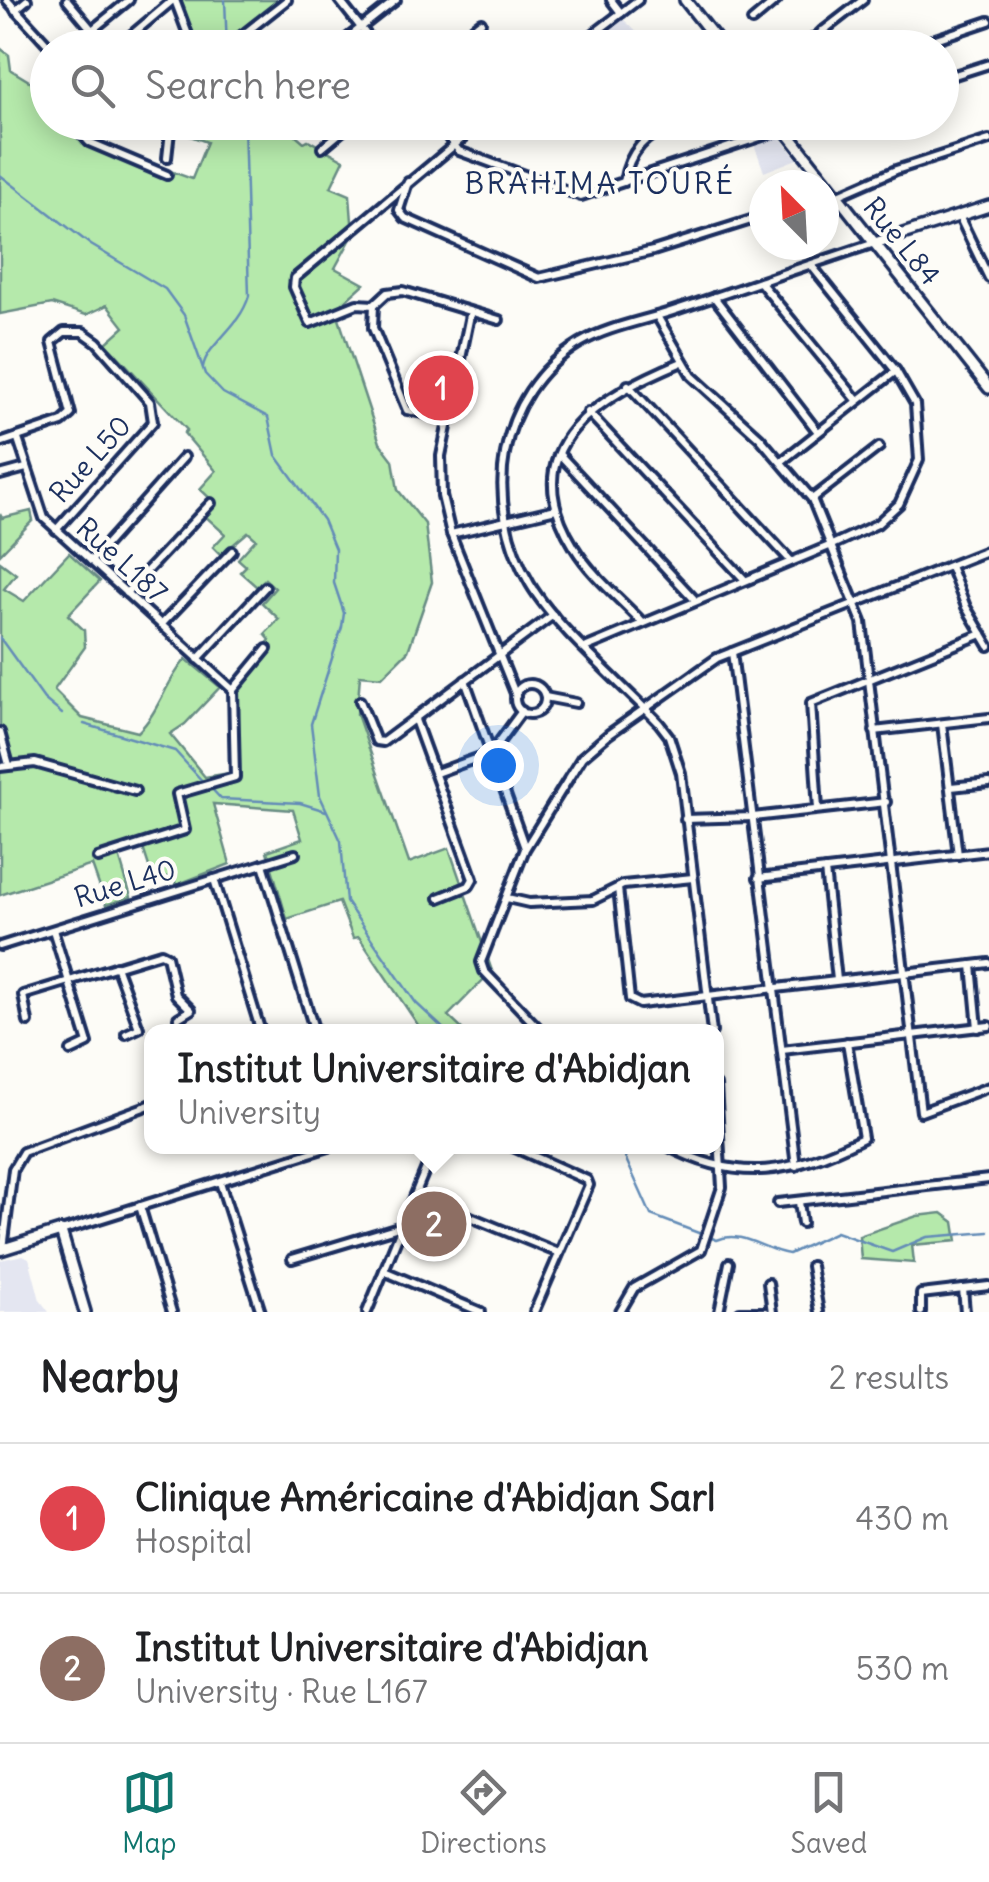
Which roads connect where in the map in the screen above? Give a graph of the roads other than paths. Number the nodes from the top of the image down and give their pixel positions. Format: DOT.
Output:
graph roads {
  1 [pos="7,0"];
  2 [pos="27,0"];
  3 [pos="67,0"];
  4 [pos="174,0"];
  5 [pos="286,0"];
  6 [pos="339,0"];
  7 [pos="396,0"];
  8 [pos="611,0"];
  9 [pos="638,0"];
  10 [pos="688,0"];
  11 [pos="777,0"];
  12 [pos="863,0"];
  13 [pos="124,2"];
  14 [pos="16,10"];
  15 [pos="622,13"];
  16 [pos="752,21"];
  17 [pos="989,21"];
  18 [pos="482,22"];
  19 [pos="361,28"];
  20 [pos="34,30"];
  21 [pos="92,30"];
  22 [pos="138,30"];
  23 [pos="186,30"];
  24 [pos="249,30"];
  25 [pos="358,30"];
  26 [pos="472,30"];
  27 [pos="599,30"];
  28 [pos="712,30"];
  29 [pos="823,30"];
  30 [pos="959,31"];
  31 [pos="989,64"];
  32 [pos="959,74"];
  33 [pos="87,140"];
  34 [pos="168,140"];
  35 [pos="332,140"];
  36 [pos="450,140"];
  37 [pos="460,140"];
  38 [pos="643,140"];
  39 [pos="743,140"];
  40 [pos="795,140"];
  41 [pos="989,140"];
  42 [pos="454,145"];
  43 [pos="322,148"];
  44 [pos="166,158"];
  45 [pos="816,170"];
  46 [pos="167,175"];
  47 [pos="408,182"];
  48 [pos="624,182"];
  49 [pos="839,193"];
  50 [pos="839,202"];
  51 [pos="989,206"];
  52 [pos="959,216"];
  53 [pos="749,221"];
  54 [pos="876,242"];
  55 [pos="811,266"];
  56 [pos="989,278"];
  57 [pos="760,282"];
  58 [pos="714,298"];
  59 [pos="374,305"];
  60 [pos="470,315"];
  61 [pos="658,316"];
  62 [pos="499,320"];
  63 [pos="682,362"];
  64 [pos="896,372"];
  65 [pos="989,378"];
  66 [pos="628,385"];
  67 [pos="989,388"];
  68 [pos="857,400"];
  69 [pos="588,412"];
  70 [pos="448,418"];
  71 [pos="818,432"];
  72 [pos="18,439"];
  73 [pos="0,444"];
  74 [pos="880,447"];
  75 [pos="560,456"];
  76 [pos="184,457"];
  77 [pos="782,461"];
  78 [pos="26,468"];
  79 [pos="0,475"];
  80 [pos="812,499"];
  81 [pos="211,504"];
  82 [pos="556,510"];
  83 [pos="505,520"];
  84 [pos="56,530"];
  85 [pos="451,534"];
  86 [pos="834,544"];
  87 [pos="989,550"];
  88 [pos="232,551"];
  89 [pos="90,561"];
  90 [pos="791,561"];
  91 [pos="950,566"];
  92 [pos="745,579"];
  93 [pos="265,587"];
  94 [pos="126,593"];
  95 [pos="694,599"];
  96 [pos="855,604"];
  97 [pos="553,616"];
  98 [pos="642,622"];
  99 [pos="161,625"];
  100 [pos="982,634"];
  101 [pos="989,646"];
  102 [pos="587,647"];
  103 [pos="267,649"];
  104 [pos="732,652"];
  105 [pos="497,654"];
  106 [pos="198,659"];
  107 [pos="870,679"];
  108 [pos="465,680"];
  109 [pos="233,690"];
  110 [pos="516,696"];
  111 [pos="545,697"];
  112 [pos="360,701"];
  113 [pos="576,703"];
  114 [pos="644,707"];
  115 [pos="522,712"];
  116 [pos="989,718"];
  117 [pos="416,720"];
  118 [pos="942,724"];
  119 [pos="0,732"];
  120 [pos="874,732"];
  121 [pos="491,753"];
  122 [pos="4,766"];
  123 [pos="436,773"];
  124 [pos="989,782"];
  125 [pos="950,787"];
  126 [pos="136,791"];
  127 [pos="886,802"];
  128 [pos="818,809"];
  129 [pos="753,816"];
  130 [pos="685,819"];
  131 [pos="525,849"];
  132 [pos="989,850"];
  133 [pos="295,854"];
  134 [pos="958,854"];
  135 [pos="98,858"];
  136 [pos="263,864"];
  137 [pos="892,864"];
  138 [pos="825,870"];
  139 [pos="693,878"];
  140 [pos="758,878"];
  141 [pos="214,879"];
  142 [pos="618,888"];
  143 [pos="439,898"];
  144 [pos="507,898"];
  145 [pos="53,930"];
  146 [pos="0,946"];
  147 [pos="989,963"];
  148 [pos="972,965"];
  149 [pos="116,966"];
  150 [pos="903,973"];
  151 [pos="70,980"];
  152 [pos="838,980"];
  153 [pos="774,988"];
  154 [pos="709,994"];
  155 [pos="178,1018"];
  156 [pos="28,1022"];
  157 [pos="259,1024"];
  158 [pos="313,1024"];
  159 [pos="534,1024"];
  160 [pos="711,1024"];
  161 [pos="989,1026"];
  162 [pos="978,1028"];
  163 [pos="126,1034"];
  164 [pos="912,1036"];
  165 [pos="847,1042"];
  166 [pos="782,1050"];
  167 [pos="71,1051"];
  168 [pos="989,1087"];
  169 [pos="144,1107"];
  170 [pos="307,1154"];
  171 [pos="431,1154"];
  172 [pos="530,1154"];
  173 [pos="685,1154"];
  174 [pos="721,1154"];
  175 [pos="796,1166"];
  176 [pos="722,1170"];
  177 [pos="989,1179"];
  178 [pos="220,1182"];
  179 [pos="417,1195"];
  180 [pos="798,1202"];
  181 [pos="778,1204"];
  182 [pos="140,1206"];
  183 [pos="802,1223"];
  184 [pos="403,1225"];
  185 [pos="62,1231"];
  186 [pos="2,1249"];
  187 [pos="559,1252"];
  188 [pos="292,1259"];
  189 [pos="729,1263"];
  190 [pos="811,1266"];
  191 [pos="384,1271"];
  192 [pos="768,1283"];
  193 [pos="989,1286"];
  194 [pos="963,1289"];
  195 [pos="85,1312"];
  196 [pos="172,1312"];
  197 [pos="261,1312"];
  198 [pos="367,1312"];
  199 [pos="481,1312"];
  200 [pos="534,1312"];
  201 [pos="620,1312"];
  202 [pos="719,1312"];
  203 [pos="740,1312"];
  204 [pos="768,1312"];
  205 [pos="819,1312"];
  206 [pos="921,1312"];
  207 [pos="965,1312"];
  1 -- 14 [label="street"];
  2 -- 14 [label="street"];
  3 -- 21 [label="street"];
  4 -- 22 [label="street"];
  4 -- 23 [label="street"];
  5 -- 24 [label="street"];
  6 -- 19 [label="street"];
  7 -- 19 [label="street"];
  8 -- 15 [label="street"];
  9 -- 15 [label="street"];
  10 -- 28 [label="street"];
  11 -- 16 [label="street"];
  12 -- 29 [label="street"];
  13 -- 21 [label="street"];
  14 -- 20 [label="street"];
  15 -- 27 [label="street"];
  17 -- 30 [label="street"];
  18 -- 26 [label="street"];
  19 -- 25 [label="street"];
  31 -- 32 [label="street"];
  33 -- 46 [label="street"];
  34 -- 44 [label="street"];
  35 -- 43 [label="street"];
  36 -- 42 [label="street"];
  37 -- 42 [label="street"];
  38 -- 48 [label="street"];
  39 -- 48 [label="street"];
  40 -- 45 [label="street, Rue L84"];
  41 -- 49 [label="street"];
  42 -- 47 [label="street"];
  42 -- 48 [label="street"];
  47 -- 53 [label="street"];
  47 -- 59 [label="street"];
  50 -- 54 [label="street, Rue L84"];
  51 -- 52 [label="street"];
  52 -- 54 [label="street"];
  52 -- 56 [label="street"];
  54 -- 55 [label="street"];
  54 -- 65 [label="street, Rue L84"];
  54 -- 67 [label="street, Rue L84"];
  55 -- 57 [label="street"];
  55 -- 64 [label="street"];
  57 -- 58 [label="street"];
  57 -- 68 [label="street"];
  58 -- 61 [label="street"];
  58 -- 71 [label="street"];
  59 -- 60 [label="street"];
  59 -- 70 [label="street"];
  60 -- 62 [label="street"];
  60 -- 70 [label="street"];
  61 -- 63 [label="street"];
  61 -- 83 [label="street"];
  63 -- 66 [label="street"];
  63 -- 77 [label="street"];
  64 -- 68 [label="street"];
  64 -- 86 [label="street"];
  66 -- 69 [label="street"];
  66 -- 90 [label="street"];
  68 -- 71 [label="street"];
  69 -- 75 [label="street"];
  69 -- 92 [label="street"];
  70 -- 85 [label="street"];
  71 -- 77 [label="street"];
  72 -- 73 [label="street, Rue L50"];
  72 -- 78 [label="street, Rue L187"];
  72 -- 84 [label="street, Rue L50"];
  74 -- 80 [label="street"];
  75 -- 82 [label="street"];
  75 -- 95 [label="street"];
  76 -- 89 [label="street"];
  77 -- 80 [label="street"];
  78 -- 79 [label="street"];
  78 -- 84 [label="street, Rue L187"];
  80 -- 86 [label="street"];
  81 -- 94 [label="street"];
  82 -- 83 [label="street"];
  82 -- 98 [label="street"];
  83 -- 85 [label="street"];
  83 -- 97 [label="street"];
  84 -- 89 [label="street, Rue L187"];
  85 -- 105 [label="street"];
  86 -- 90 [label="street"];
  86 -- 96 [label="street"];
  87 -- 91 [label="street"];
  88 -- 99 [label="street"];
  89 -- 94 [label="street, Rue L187"];
  90 -- 92 [label="street"];
  91 -- 96 [label="street"];
  91 -- 100 [label="street"];
  92 -- 95 [label="street"];
  93 -- 106 [label="street"];
  94 -- 99 [label="street, Rue L187"];
  95 -- 98 [label="street"];
  96 -- 104 [label="street"];
  96 -- 107 [label="street"];
  97 -- 102 [label="street"];
  97 -- 105 [label="street"];
  98 -- 102 [label="street"];
  99 -- 106 [label="street, Rue L187"];
  100 -- 101 [label="street"];
  100 -- 107 [label="street"];
  102 -- 114 [label="street"];
  103 -- 109 [label="street"];
  104 -- 114 [label="street"];
  104 -- 129 [label="street"];
  105 -- 108 [label="street"];
  105 -- 110 [label="street"];
  106 -- 109 [label="street, Rue L187"];
  107 -- 120 [label="street"];
  107 -- 128 [label="street"];
  108 -- 117 [label="street"];
  108 -- 121 [label="street"];
  109 -- 135 [label="street"];
  110 -- 111 [label="street"];
  110 -- 115 [label="street"];
  111 -- 113 [label="street"];
  111 -- 115 [label="street"];
  112 -- 117 [label="street"];
  114 -- 130 [label="street"];
  114 -- 131 [label="street"];
  115 -- 121 [label="street"];
  116 -- 118 [label="street"];
  117 -- 123 [label="street"];
  118 -- 120 [label="street"];
  118 -- 125 [label="street"];
  119 -- 122 [label="street"];
  120 -- 127 [label="street"];
  121 -- 123 [label="street"];
  121 -- 131 [label="street"];
  122 -- 126 [label="street"];
  123 -- 143 [label="street"];
  124 -- 125 [label="street"];
  125 -- 134 [label="street"];
  127 -- 128 [label="street"];
  127 -- 137 [label="street"];
  128 -- 129 [label="street"];
  129 -- 130 [label="street"];
  129 -- 140 [label="street"];
  130 -- 139 [label="street"];
  131 -- 144 [label="street"];
  132 -- 134 [label="street"];
  133 -- 136 [label="street, Rue L40"];
  134 -- 137 [label="street"];
  136 -- 141 [label="street, Rue L40"];
  136 -- 158 [label="street"];
  137 -- 138 [label="street"];
  137 -- 150 [label="street"];
  138 -- 140 [label="street"];
  138 -- 152 [label="street"];
  139 -- 142 [label="street"];
  139 -- 154 [label="street"];
  140 -- 153 [label="street"];
  141 -- 145 [label="street, Rue L40"];
  141 -- 157 [label="street"];
  142 -- 144 [label="street"];
  142 -- 154 [label="street"];
  144 -- 159 [label="street"];
  145 -- 146 [label="street, Rue L40"];
  145 -- 151 [label="street"];
  147 -- 148 [label="street"];
  148 -- 150 [label="street"];
  148 -- 162 [label="street"];
  149 -- 151 [label="street"];
  149 -- 155 [label="street"];
  149 -- 163 [label="street"];
  150 -- 152 [label="street"];
  150 -- 164 [label="street"];
  151 -- 156 [label="street"];
  151 -- 167 [label="street"];
  152 -- 153 [label="street"];
  153 -- 154 [label="street"];
  153 -- 166 [label="street"];
  154 -- 160 [label="street"];
  161 -- 162 [label="street"];
  162 -- 164 [label="street"];
  164 -- 165 [label="street"];
  164 -- 168 [label="street"];
  165 -- 166 [label="street"];
  165 -- 175 [label="street"];
  166 -- 175 [label="street"];
  169 -- 186 [label="street"];
  170 -- 178 [label="street"];
  171 -- 179 [label="street"];
  172 -- 187 [label="street"];
  173 -- 176 [label="street"];
  174 -- 176 [label="street"];
  175 -- 176 [label="street"];
  176 -- 201 [label="street"];
  177 -- 180 [label="street"];
  178 -- 182 [label="street"];
  178 -- 197 [label="street"];
  179 -- 184 [label="street"];
  179 -- 187 [label="street"];
  180 -- 181 [label="street"];
  180 -- 183 [label="street"];
  182 -- 185 [label="street"];
  182 -- 196 [label="street"];
  184 -- 188 [label="street"];
  184 -- 191 [label="street"];
  185 -- 186 [label="street"];
  185 -- 195 [label="street"];
  187 -- 200 [label="street"];
  189 -- 202 [label="street"];
  190 -- 205 [label="street"];
  191 -- 198 [label="street"];
  191 -- 199 [label="street"];
  192 -- 204 [label="street"];
  193 -- 194 [label="street"];
  194 -- 206 [label="street"];
  194 -- 207 [label="street"];
  203 -- 204 [label="street"];
}
